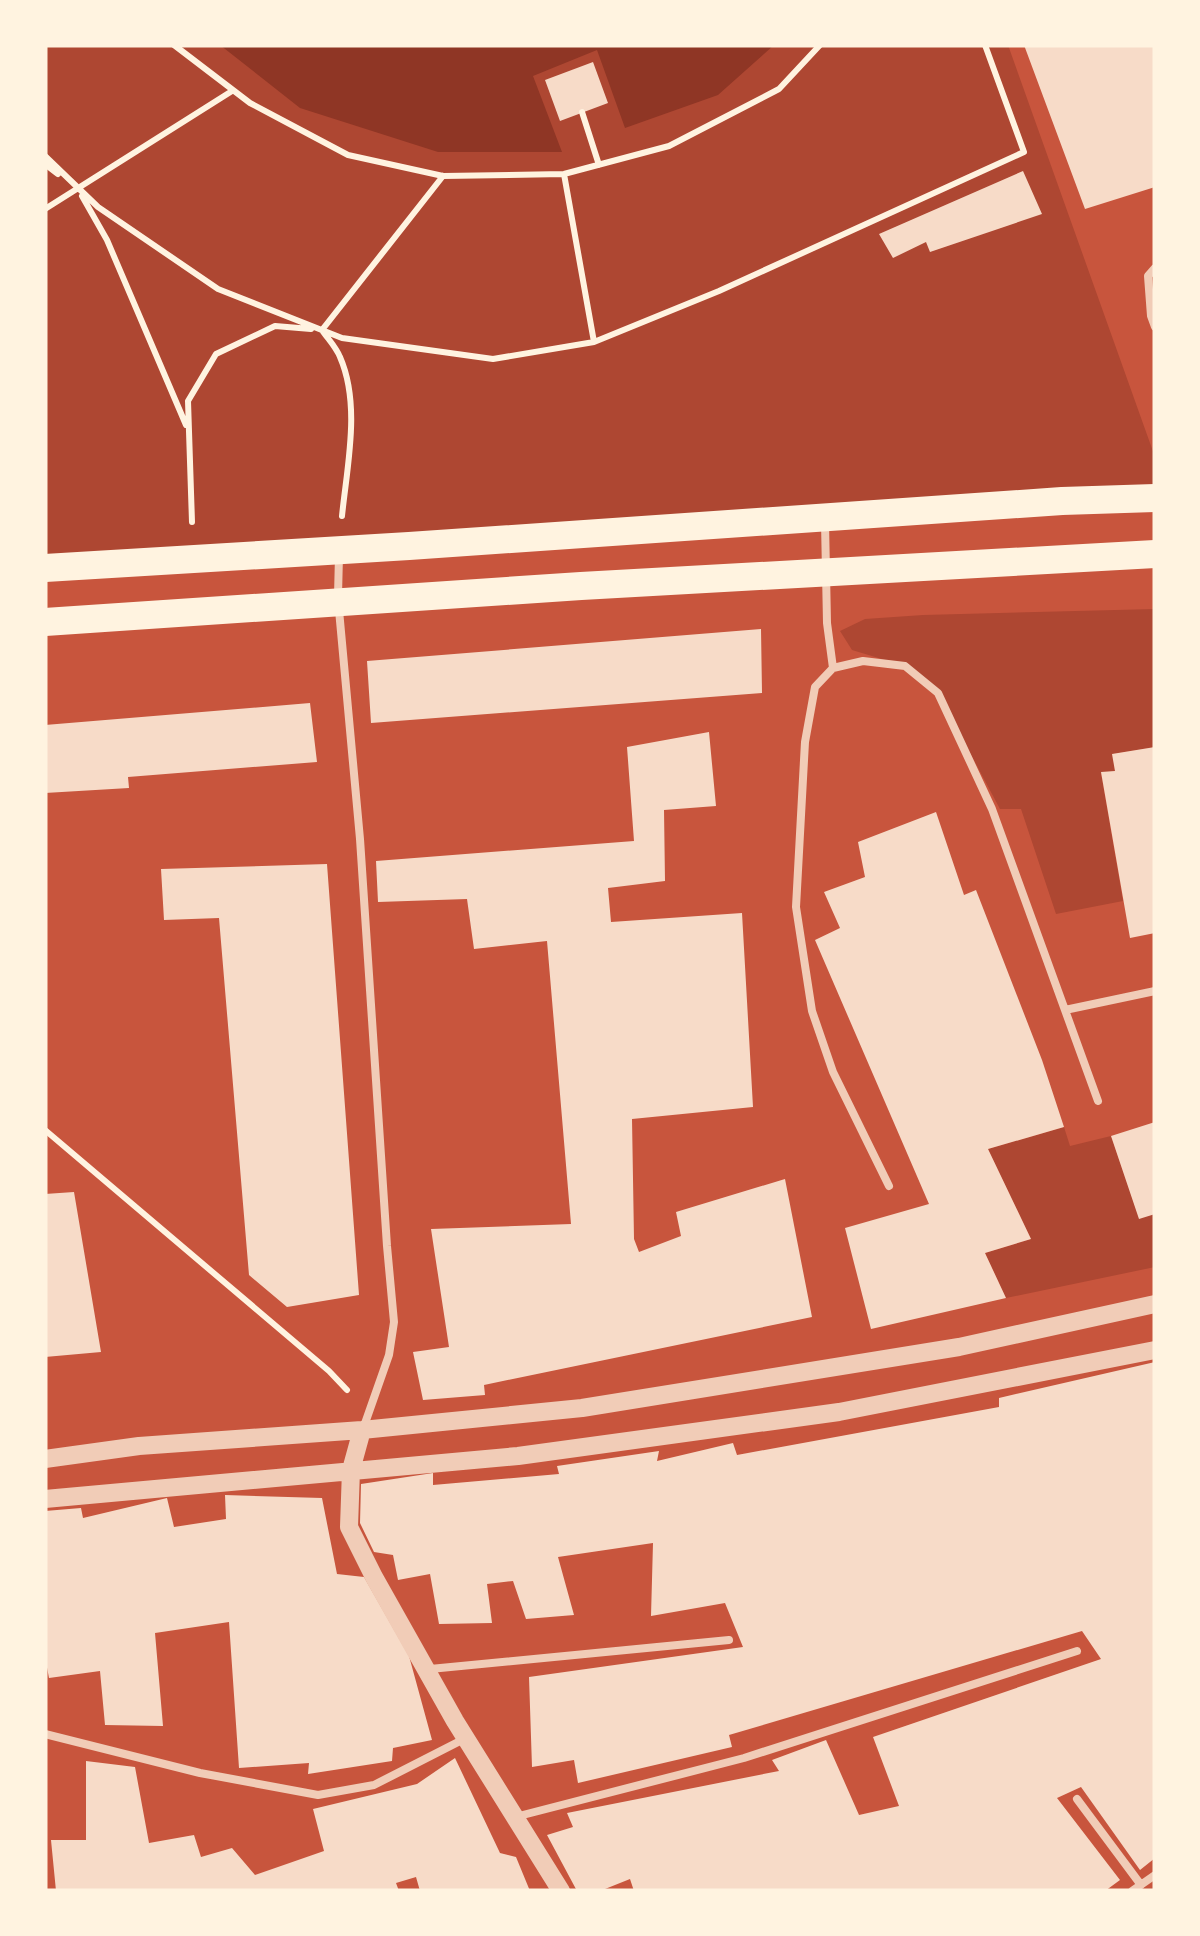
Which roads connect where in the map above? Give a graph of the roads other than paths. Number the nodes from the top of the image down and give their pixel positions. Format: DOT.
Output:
graph roads {
  1 [pos="1155,268"];
  2 [pos="1155,328"];
  3 [pos="1155,498"];
  4 [pos="825,518"];
  5 [pos="338,551"];
  6 [pos="1155,554"];
  7 [pos="45,568"];
  8 [pos="826,572"];
  9 [pos="338,603"];
  10 [pos="45,622"];
  11 [pos="833,668"];
  12 [pos="1155,991"];
  13 [pos="1065,1010"];
  14 [pos="1098,1101"];
  15 [pos="889,1186"];
  16 [pos="1155,1304"];
  17 [pos="1155,1350"];
  18 [pos="362,1430"];
  19 [pos="45,1458"];
  20 [pos="352,1470"];
  21 [pos="45,1499"];
  22 [pos="729,1640"];
  23 [pos="1076,1650"];
  24 [pos="426,1669"];
  25 [pos="45,1734"];
  26 [pos="466,1738"];
  27 [pos="1076,1799"];
  28 [pos="515,1817"];
  29 [pos="1155,1874"];
  30 [pos="1141,1885"];
  31 [pos="561,1891"];
  32 [pos="1132,1891"];
  1 -- 2 [label="lane"];
  3 -- 4 [label="highway"];
  4 -- 5 [label="highway"];
  4 -- 8 [label="lane"];
  5 -- 7 [label="highway"];
  5 -- 9 [label="lane"];
  6 -- 8 [label="highway"];
  8 -- 9 [label="highway"];
  8 -- 11 [label="lane"];
  9 -- 10 [label="highway"];
  9 -- 18 [label="lane"];
  11 -- 13 [label="lane"];
  11 -- 15 [label="lane"];
  12 -- 13 [label="lane"];
  13 -- 14 [label="lane"];
  16 -- 18 [label="street"];
  17 -- 20 [label="street"];
  18 -- 19 [label="street"];
  18 -- 20 [label="street"];
  20 -- 21 [label="street"];
  20 -- 24 [label="street"];
  22 -- 24 [label="lane"];
  23 -- 28 [label="lane"];
  24 -- 26 [label="street"];
  25 -- 26 [label="lane"];
  26 -- 28 [label="street"];
  27 -- 30 [label="lane"];
  28 -- 31 [label="street"];
  29 -- 30 [label="lane"];
  30 -- 32 [label="lane"];
}
